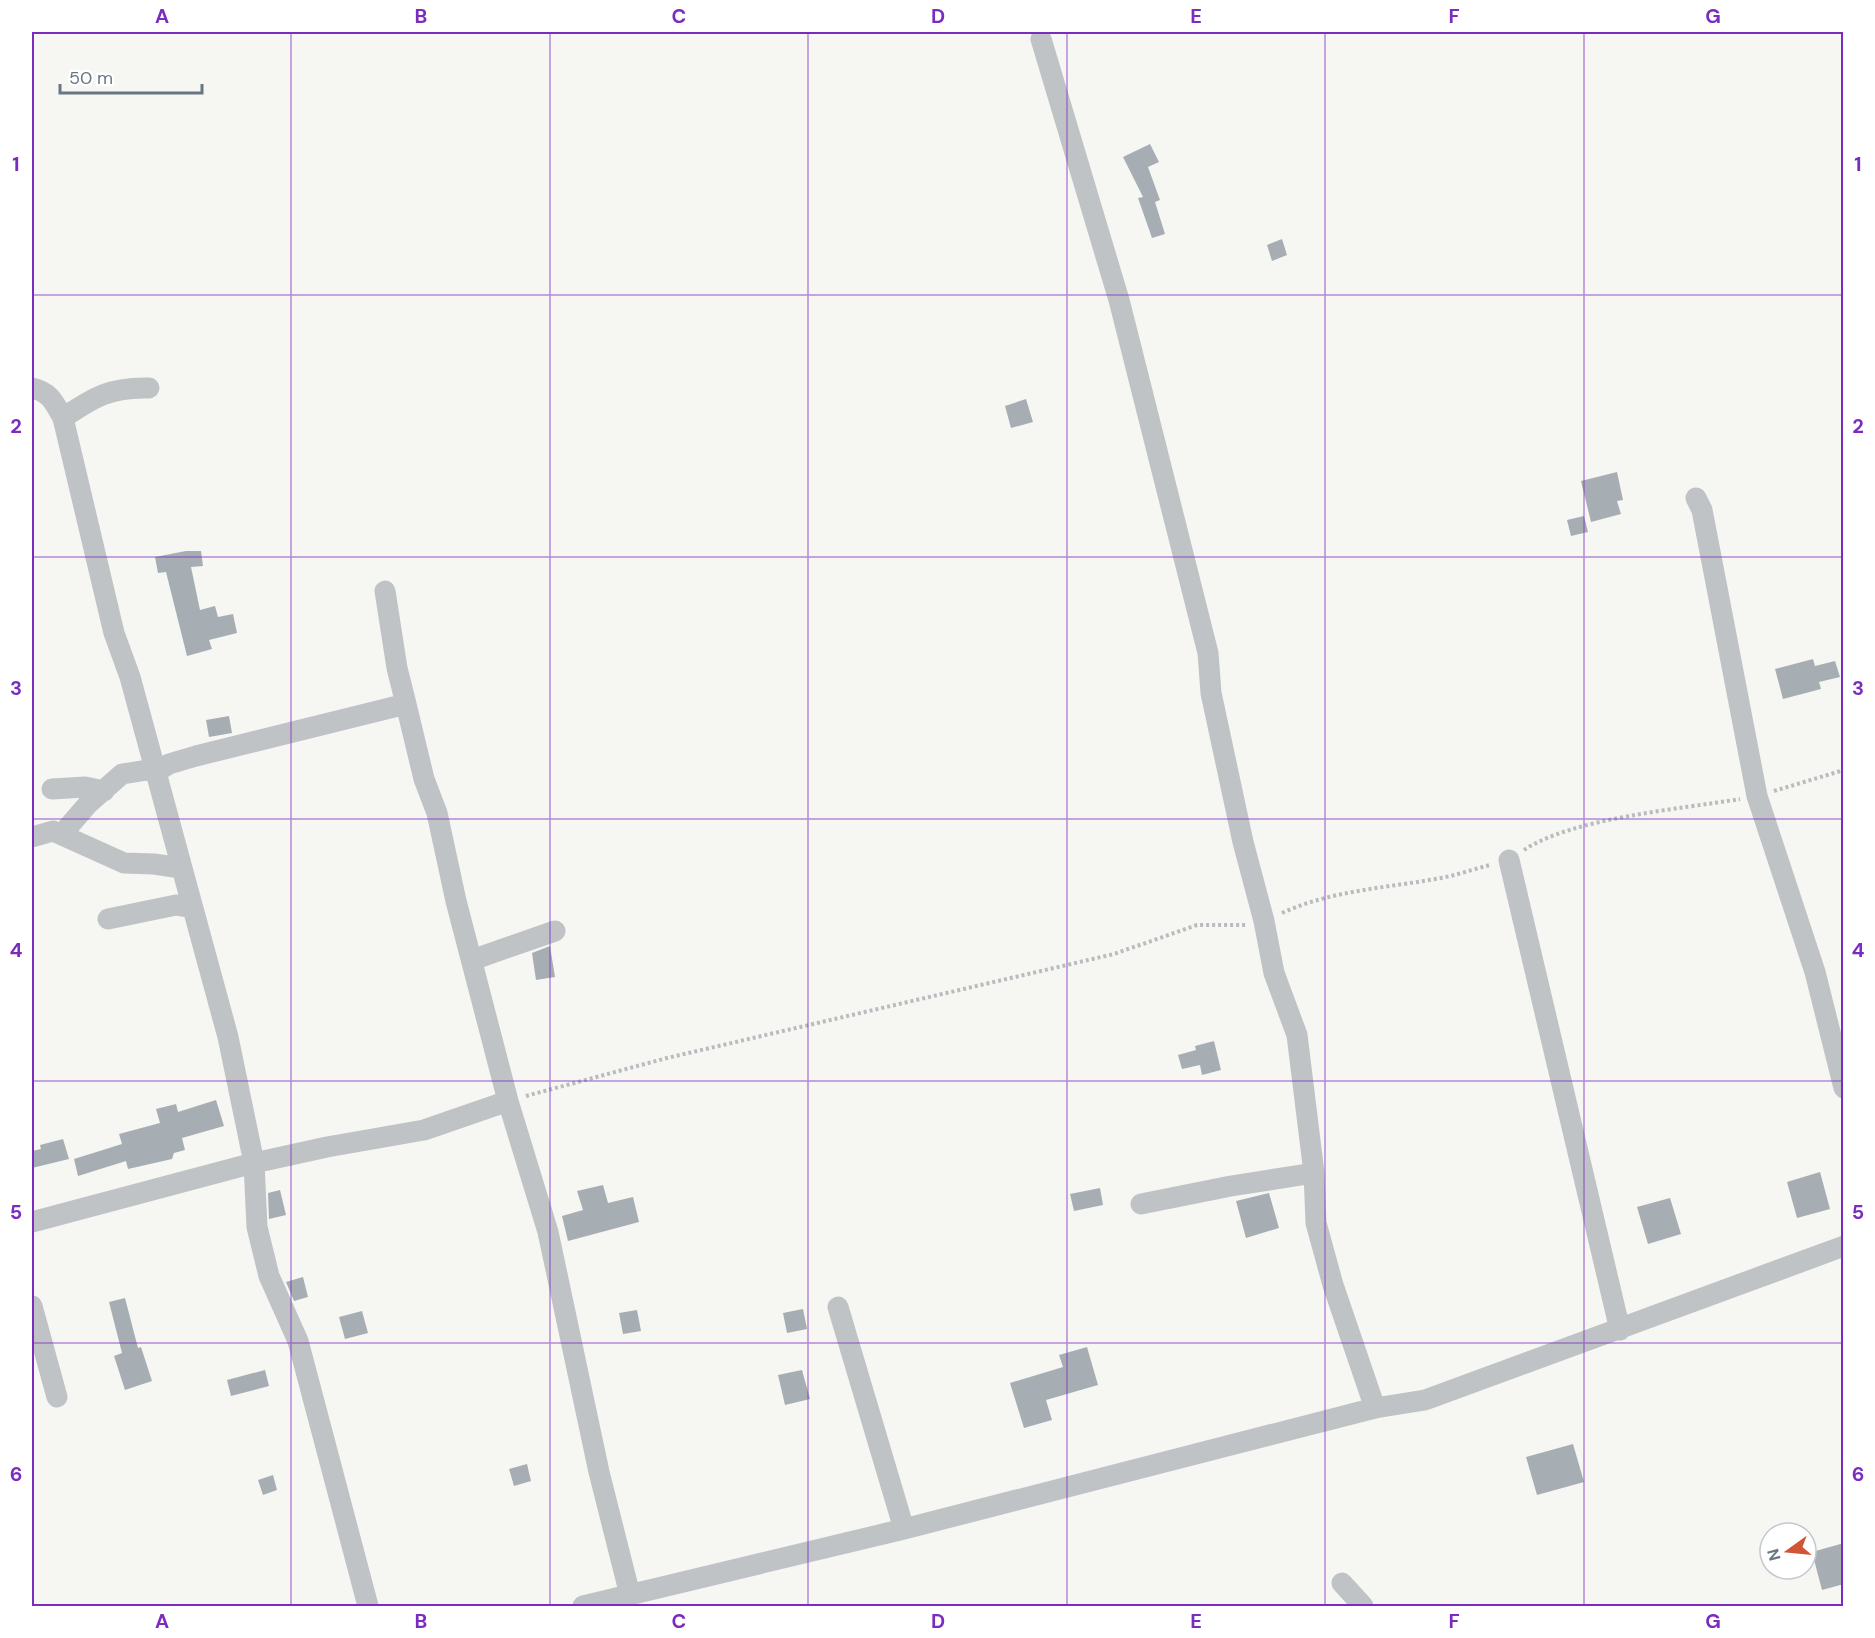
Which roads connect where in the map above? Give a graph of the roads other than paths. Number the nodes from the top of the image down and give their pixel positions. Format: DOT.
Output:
graph roads {
  1 [pos="1041,39"];
  2 [pos="32,388"];
  3 [pos="149,388"];
  4 [pos="63,418"];
  5 [pos="1696,498"];
  6 [pos="385,591"];
  7 [pos="406,704"];
  8 [pos="154,771"];
  9 [pos="52,789"];
  10 [pos="104,791"];
  11 [pos="35,828"];
  12 [pos="63,833"];
  13 [pos="1509,860"];
  14 [pos="181,868"];
  15 [pos="193,908"];
  16 [pos="108,918"];
  17 [pos="555,931"];
  18 [pos="472,960"];
  19 [pos="1844,1088"];
  20 [pos="508,1101"];
  21 [pos="254,1163"];
  22 [pos="1314,1173"];
  23 [pos="1141,1204"];
  24 [pos="32,1222"];
  25 [pos="1844,1246"];
  26 [pos="32,1306"];
  27 [pos="838,1307"];
  28 [pos="1620,1330"];
  29 [pos="57,1397"];
  30 [pos="1375,1408"];
  31 [pos="904,1529"];
  32 [pos="1342,1583"];
  33 [pos="630,1595"];
  34 [pos="368,1606"];
  35 [pos="583,1606"];
  36 [pos="1363,1606"];
  1 -- 22 [label="street"];
  2 -- 4 [label="street"];
  3 -- 4 [label="street"];
  4 -- 8 [label="street"];
  5 -- 19 [label="street"];
  6 -- 7 [label="street"];
  7 -- 8 [label="street"];
  7 -- 18 [label="street"];
  8 -- 10 [label="street"];
  8 -- 14 [label="street"];
  9 -- 10 [label="street"];
  10 -- 12 [label="street"];
  11 -- 12 [label="street"];
  12 -- 14 [label="street"];
  13 -- 28 [label="street"];
  14 -- 15 [label="street"];
  15 -- 16 [label="street"];
  15 -- 21 [label="street"];
  17 -- 18 [label="street"];
  18 -- 20 [label="street"];
  20 -- 21 [label="street"];
  20 -- 33 [label="street"];
  21 -- 24 [label="street"];
  21 -- 34 [label="street"];
  22 -- 23 [label="street"];
  22 -- 30 [label="street"];
  25 -- 28 [label="street"];
  26 -- 29 [label="street"];
  27 -- 31 [label="street"];
  28 -- 30 [label="street"];
  30 -- 31 [label="street"];
  31 -- 33 [label="street"];
  32 -- 36 [label="street"];
  33 -- 35 [label="street"];
}
